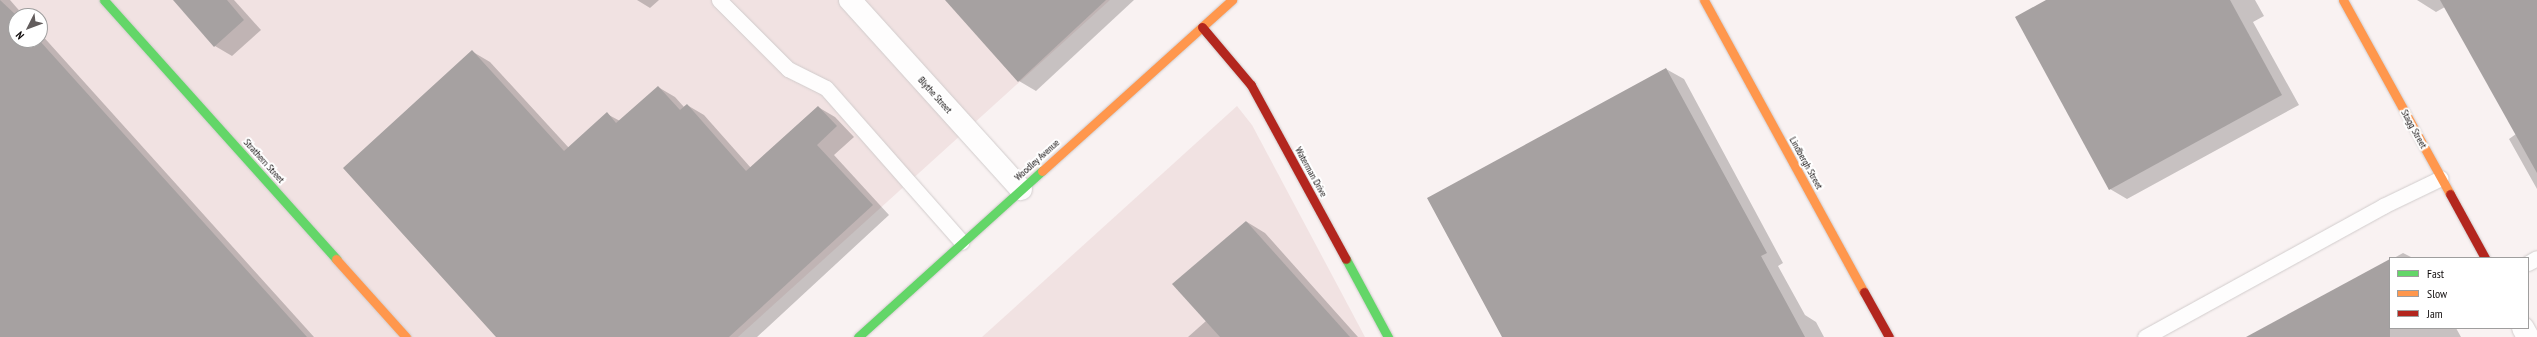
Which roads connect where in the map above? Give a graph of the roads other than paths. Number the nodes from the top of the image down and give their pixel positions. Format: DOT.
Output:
graph roads {
  1 [pos="104,0"];
  2 [pos="719,0"];
  3 [pos="850,0"];
  4 [pos="1232,0"];
  5 [pos="1704,0"];
  6 [pos="2343,0"];
  7 [pos="1202,27"];
  8 [pos="2441,178"];
  9 [pos="1021,189"];
  10 [pos="962,242"];
  11 [pos="2484,257"];
  12 [pos="406,337"];
  13 [pos="858,337"];
  14 [pos="1388,337"];
  15 [pos="1889,337"];
  16 [pos="2145,337"];
  1 -- 12 [label="street, Strathern Street"];
  2 -- 10 [label="lane"];
  3 -- 9 [label="street, Blythe Street"];
  4 -- 7 [label="street, Woodley Avenue"];
  5 -- 15 [label="street, Lindbergh Street"];
  6 -- 8 [label="street, Stagg Street"];
  7 -- 9 [label="street, Woodley Avenue"];
  7 -- 14 [label="street, Waterman Drive"];
  8 -- 11 [label="street, Stagg Street"];
  8 -- 16 [label="lane"];
  9 -- 10 [label="street, Woodley Avenue"];
  10 -- 13 [label="street, Woodley Avenue"];
}
